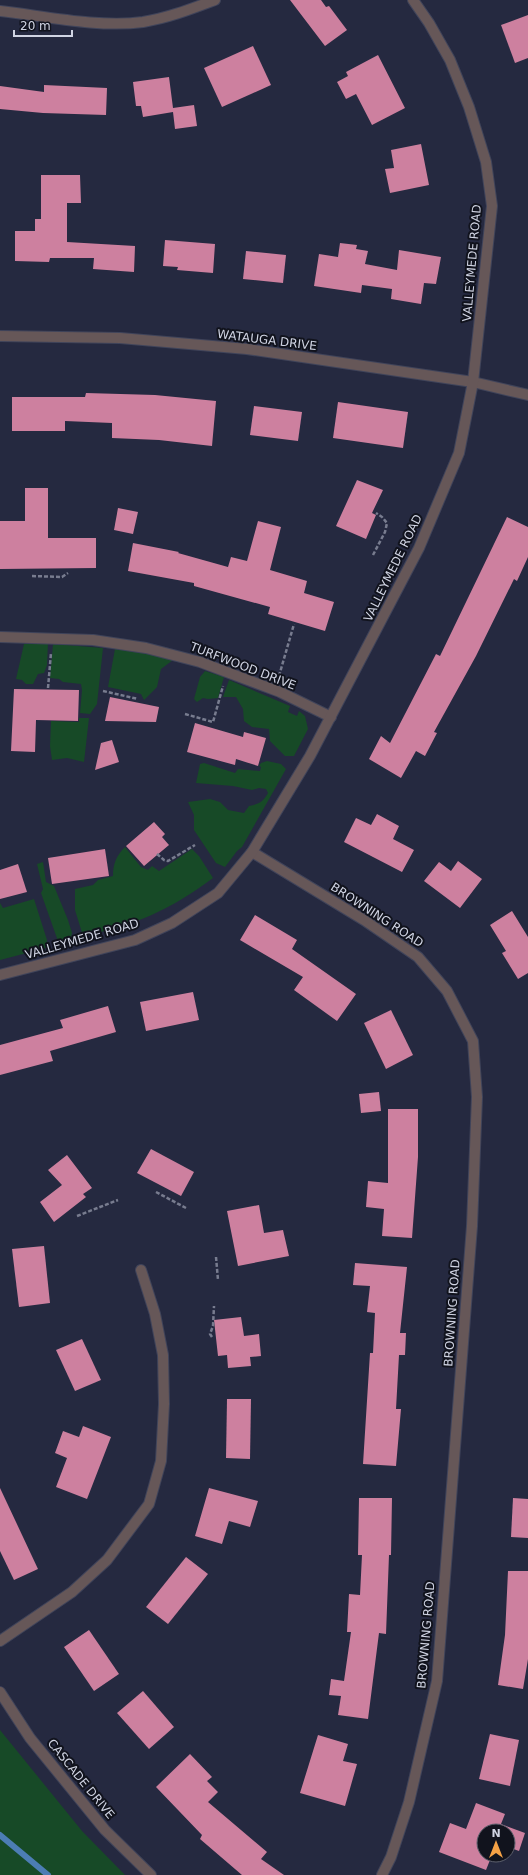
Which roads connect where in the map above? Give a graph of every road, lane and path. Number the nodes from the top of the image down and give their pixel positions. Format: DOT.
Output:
graph roads {
  1 [pos="216,0"];
  2 [pos="414,0"];
  3 [pos="0,11"];
  4 [pos="0,336"];
  5 [pos="473,382"];
  6 [pos="528,395"];
  7 [pos="376,513"];
  8 [pos="373,555"];
  9 [pos="68,573"];
  10 [pos="32,576"];
  11 [pos="294,624"];
  12 [pos="0,637"];
  13 [pos="52,638"];
  14 [pos="227,672"];
  15 [pos="48,688"];
  16 [pos="274,690"];
  17 [pos="103,691"];
  18 [pos="138,698"];
  19 [pos="185,714"];
  20 [pos="331,717"];
  21 [pos="195,845"];
  22 [pos="252,852"];
  23 [pos="157,854"];
  24 [pos="0,975"];
  25 [pos="156,1192"];
  26 [pos="118,1200"];
  27 [pos="186,1208"];
  28 [pos="77,1216"];
  29 [pos="216,1257"];
  30 [pos="141,1270"];
  31 [pos="218,1280"];
  32 [pos="214,1306"];
  33 [pos="212,1337"];
  34 [pos="0,1641"];
  35 [pos="0,1692"];
  36 [pos="151,1875"];
  37 [pos="382,1875"];
  1 -- 3 [label="street"];
  2 -- 5 [label="street, VALLEYMEDE ROAD"];
  4 -- 5 [label="street, WATAUGA DRIVE"];
  5 -- 6 [label="street, WATAUGA DRIVE"];
  5 -- 20 [label="street, VALLEYMEDE ROAD"];
  7 -- 8 [label="path"];
  9 -- 10 [label="path"];
  11 -- 16 [label="path"];
  12 -- 13 [label="street, TURFWOOD DRIVE"];
  13 -- 14 [label="street, TURFWOOD DRIVE"];
  13 -- 15 [label="path"];
  14 -- 16 [label="street, TURFWOOD DRIVE"];
  14 -- 19 [label="path"];
  16 -- 20 [label="street, TURFWOOD DRIVE"];
  17 -- 18 [label="path"];
  20 -- 22 [label="street, VALLEYMEDE ROAD"];
  21 -- 23 [label="path"];
  22 -- 24 [label="street, VALLEYMEDE ROAD"];
  22 -- 37 [label="street, BROWNING ROAD"];
  25 -- 27 [label="path"];
  26 -- 28 [label="path"];
  29 -- 31 [label="path"];
  30 -- 34 [label="street"];
  32 -- 33 [label="path"];
  35 -- 36 [label="street, CASCADE DRIVE"];
}
